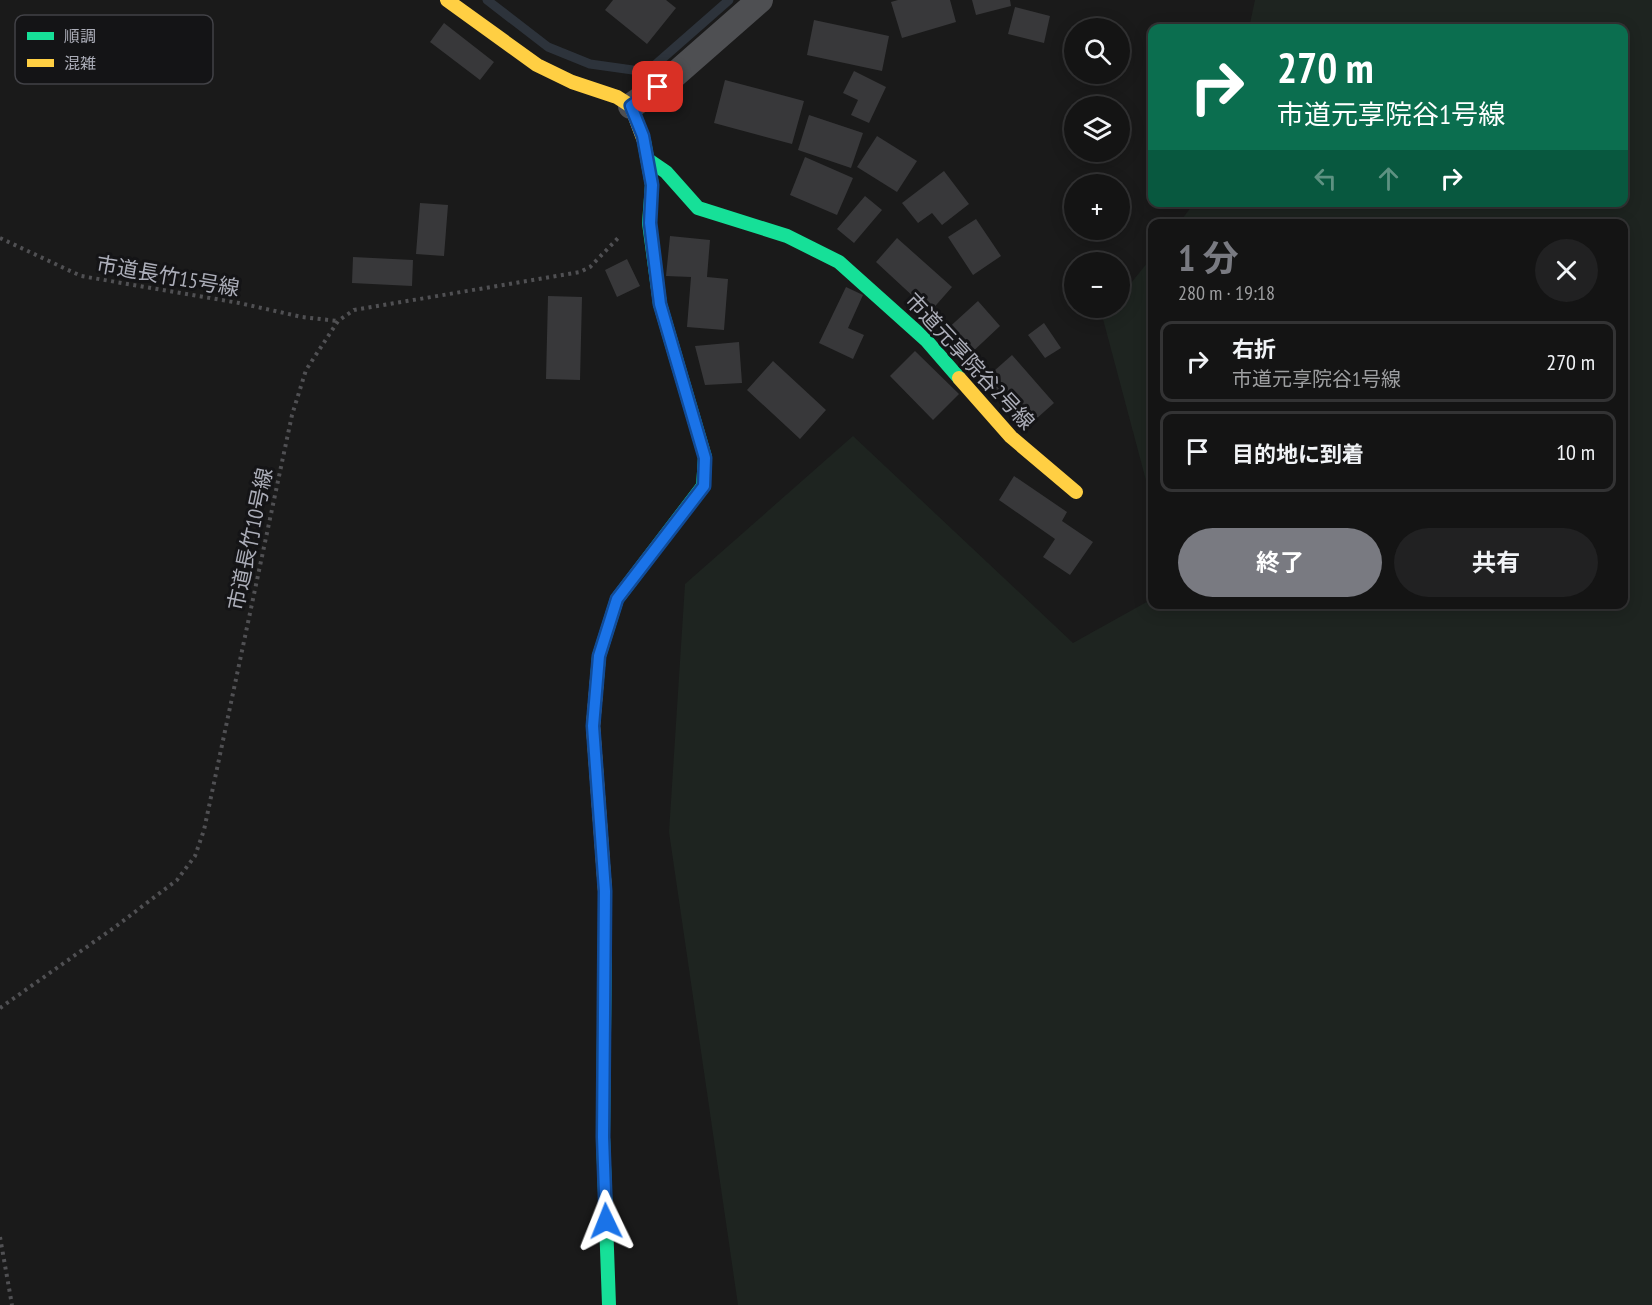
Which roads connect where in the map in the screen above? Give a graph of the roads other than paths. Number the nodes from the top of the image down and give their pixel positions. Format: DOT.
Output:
graph roads {
  1 [pos="447,0"];
  2 [pos="760,0"];
  3 [pos="631,106"];
  4 [pos="647,159"];
  5 [pos="1076,492"];
  6 [pos="609,1305"];
  1 -- 3 [label="street"];
  2 -- 3 [label="street"];
  3 -- 4 [label="street"];
  4 -- 5 [label="street, 市道元享院谷2号線"];
  4 -- 6 [label="street"];
}
